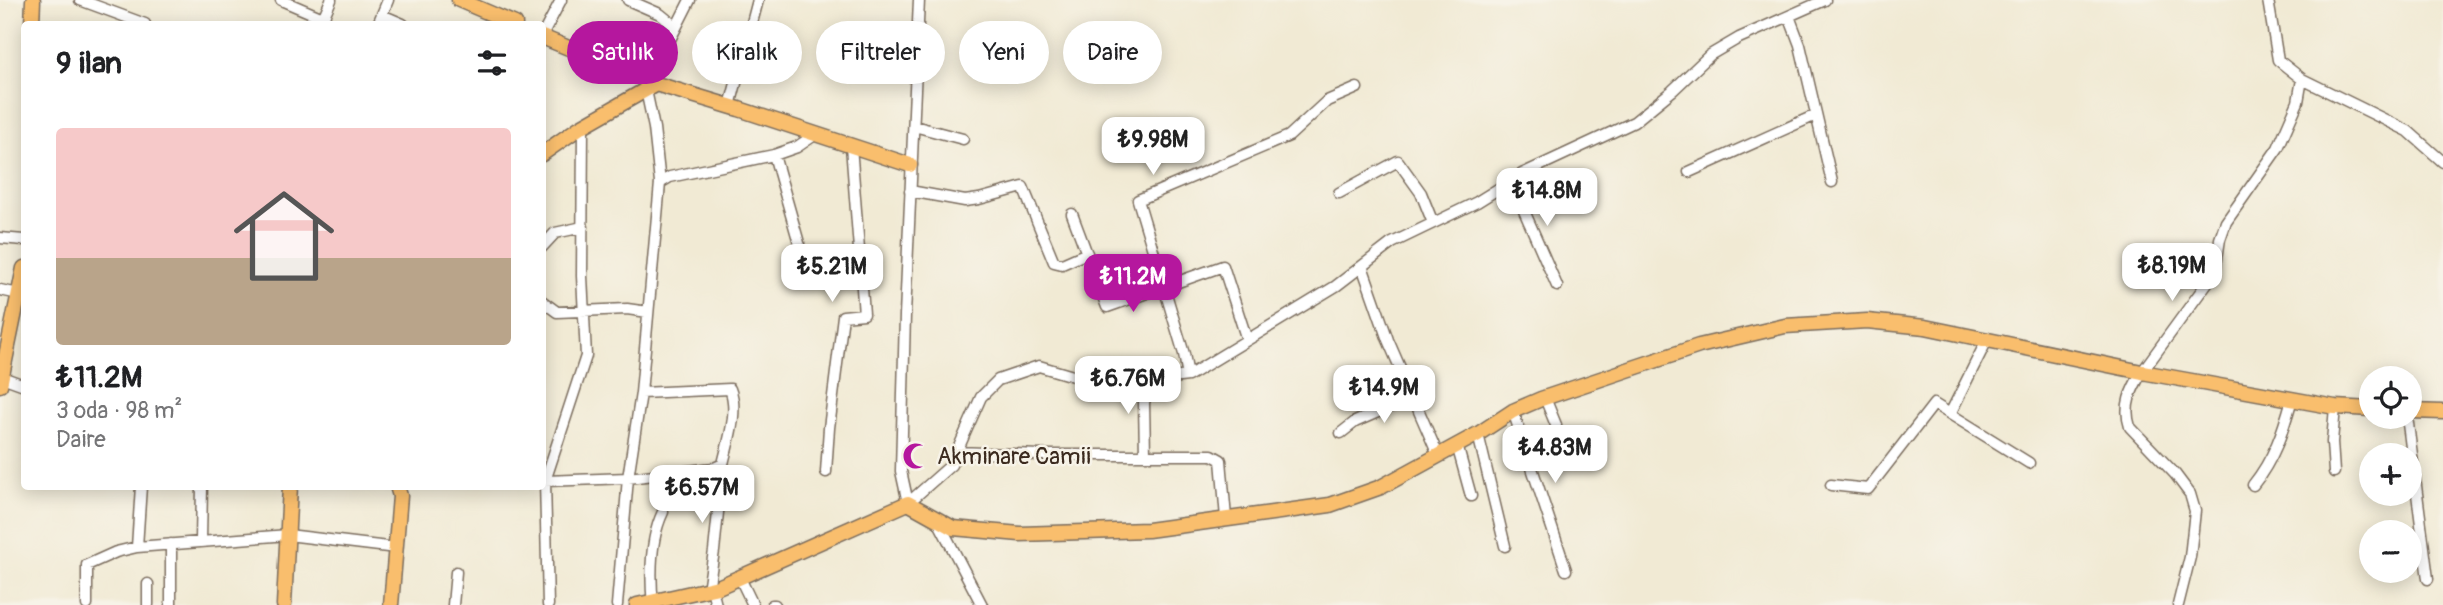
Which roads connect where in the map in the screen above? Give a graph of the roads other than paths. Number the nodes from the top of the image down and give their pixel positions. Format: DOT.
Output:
graph roads {
  1 [pos="33,0"];
  2 [pos="80,0"];
  3 [pos="281,0"];
  4 [pos="331,0"];
  5 [pos="388,0"];
  6 [pos="460,0"];
  7 [pos="561,0"];
  8 [pos="628,0"];
  9 [pos="690,0"];
  10 [pos="758,0"];
  11 [pos="919,0"];
  12 [pos="1825,0"];
  13 [pos="2267,0"];
  14 [pos="1790,16"];
  15 [pos="114,19"];
  16 [pos="380,20"];
  17 [pos="32,21"];
  18 [pos="322,21"];
  19 [pos="508,21"];
  20 [pos="669,21"];
  21 [pos="678,23"];
  22 [pos="546,28"];
  23 [pos="546,38"];
  24 [pos="2302,79"];
  25 [pos="651,85"];
  26 [pos="1357,88"];
  27 [pos="730,106"];
  28 [pos="1816,115"];
  29 [pos="583,126"];
  30 [pos="914,126"];
  31 [pos="816,134"];
  32 [pos="963,139"];
  33 [pos="851,145"];
  34 [pos="546,150"];
  35 [pos="774,155"];
  36 [pos="2443,162"];
  37 [pos="910,165"];
  38 [pos="1689,172"];
  39 [pos="1511,181"];
  40 [pos="1832,182"];
  41 [pos="660,183"];
  42 [pos="910,191"];
  43 [pos="1339,192"];
  44 [pos="1072,214"];
  45 [pos="1433,223"];
  46 [pos="583,227"];
  47 [pos="0,238"];
  48 [pos="21,240"];
  49 [pos="546,243"];
  50 [pos="799,243"];
  51 [pos="1087,253"];
  52 [pos="1362,266"];
  53 [pos="1557,286"];
  54 [pos="1164,287"];
  55 [pos="0,290"];
  56 [pos="21,294"];
  57 [pos="21,298"];
  58 [pos="546,303"];
  59 [pos="584,311"];
  60 [pos="649,312"];
  61 [pos="1247,340"];
  62 [pos="1987,340"];
  63 [pos="2142,372"];
  64 [pos="1188,376"];
  65 [pos="1,381"];
  66 [pos="1149,381"];
  67 [pos="21,384"];
  68 [pos="641,393"];
  69 [pos="1412,397"];
  70 [pos="1545,398"];
  71 [pos="2292,399"];
  72 [pos="2335,407"];
  73 [pos="2359,408"];
  74 [pos="1513,411"];
  75 [pos="2422,411"];
  76 [pos="2443,412"];
  77 [pos="1950,414"];
  78 [pos="1556,425"];
  79 [pos="2409,429"];
  80 [pos="1341,433"];
  81 [pos="1478,434"];
  82 [pos="1457,445"];
  83 [pos="957,452"];
  84 [pos="1145,454"];
  85 [pos="1438,455"];
  86 [pos="547,456"];
  87 [pos="2029,463"];
  88 [pos="723,464"];
  89 [pos="826,472"];
  90 [pos="2334,472"];
  91 [pos="628,478"];
  92 [pos="546,481"];
  93 [pos="1831,485"];
  94 [pos="2253,485"];
  95 [pos="141,490"];
  96 [pos="202,490"];
  97 [pos="290,490"];
  98 [pos="398,490"];
  99 [pos="545,490"];
  100 [pos="1471,496"];
  101 [pos="908,503"];
  102 [pos="663,512"];
  103 [pos="1226,518"];
  104 [pos="937,519"];
  105 [pos="288,535"];
  106 [pos="201,541"];
  107 [pos="171,544"];
  108 [pos="1505,546"];
  109 [pos="137,547"];
  110 [pos="396,548"];
  111 [pos="1566,570"];
  112 [pos="456,572"];
  113 [pos="740,578"];
  114 [pos="2428,579"];
  115 [pos="148,584"];
  116 [pos="710,589"];
  117 [pos="653,603"];
  118 [pos="87,605"];
  119 [pos="148,605"];
  120 [pos="171,605"];
  121 [pos="284,605"];
  122 [pos="391,605"];
  123 [pos="453,605"];
  124 [pos="548,605"];
  125 [pos="617,605"];
  126 [pos="637,605"];
  127 [pos="716,605"];
  128 [pos="753,605"];
  129 [pos="982,605"];
  130 [pos="2178,605"];
  1 -- 17 [label="main road"];
  2 -- 15 [label="street"];
  3 -- 18 [label="street"];
  4 -- 18 [label="street"];
  5 -- 16 [label="street"];
  6 -- 19 [label="main road"];
  7 -- 22 [label="street"];
  8 -- 20 [label="street"];
  9 -- 21 [label="street"];
  10 -- 27 [label="street"];
  11 -- 30 [label="street"];
  12 -- 14 [label="street"];
  13 -- 24 [label="street"];
  14 -- 28 [label="street"];
  14 -- 39 [label="street"];
  23 -- 25 [label="main road"];
  24 -- 36 [label="street"];
  24 -- 63 [label="street"];
  25 -- 27 [label="main road"];
  25 -- 29 [label="main road"];
  25 -- 41 [label="street"];
  26 -- 54 [label="street"];
  27 -- 31 [label="main road"];
  28 -- 38 [label="street"];
  28 -- 40 [label="street"];
  29 -- 34 [label="main road"];
  29 -- 46 [label="street"];
  30 -- 32 [label="street"];
  30 -- 37 [label="street"];
  31 -- 33 [label="main road"];
  31 -- 35 [label="street"];
  33 -- 37 [label="main road"];
  33 -- 89 [label="street"];
  35 -- 41 [label="street"];
  35 -- 50 [label="street"];
  37 -- 42 [label="street"];
  39 -- 45 [label="street"];
  39 -- 53 [label="street"];
  41 -- 60 [label="street"];
  42 -- 51 [label="street"];
  42 -- 101 [label="street"];
  43 -- 45 [label="street"];
  44 -- 51 [label="street"];
  45 -- 52 [label="street"];
  46 -- 49 [label="street"];
  46 -- 59 [label="street"];
  47 -- 48 [label="street"];
  51 -- 54 [label="street"];
  52 -- 61 [label="street"];
  52 -- 69 [label="street"];
  54 -- 61 [label="street"];
  54 -- 64 [label="street"];
  55 -- 56 [label="street"];
  57 -- 65 [label="main road"];
  58 -- 59 [label="street"];
  59 -- 60 [label="street"];
  59 -- 86 [label="street"];
  60 -- 68 [label="street"];
  61 -- 64 [label="street"];
  62 -- 63 [label="main road"];
  62 -- 70 [label="main road"];
  62 -- 77 [label="street"];
  63 -- 71 [label="main road"];
  63 -- 130 [label="street"];
  64 -- 66 [label="street"];
  65 -- 67 [label="street"];
  66 -- 83 [label="street"];
  66 -- 84 [label="street"];
  68 -- 88 [label="street"];
  68 -- 91 [label="street"];
  69 -- 80 [label="street"];
  69 -- 85 [label="street"];
  70 -- 74 [label="main road"];
  70 -- 78 [label="street"];
  71 -- 72 [label="main road"];
  71 -- 94 [label="street"];
  72 -- 73 [label="main road"];
  72 -- 90 [label="street"];
  74 -- 81 [label="main road"];
  74 -- 111 [label="street"];
  75 -- 76 [label="main road"];
  77 -- 87 [label="street"];
  77 -- 93 [label="street"];
  79 -- 114 [label="street"];
  81 -- 82 [label="main road"];
  81 -- 108 [label="street"];
  82 -- 85 [label="main road"];
  82 -- 100 [label="street"];
  83 -- 84 [label="street"];
  83 -- 101 [label="street"];
  84 -- 103 [label="street"];
  85 -- 103 [label="main road"];
  88 -- 91 [label="street"];
  88 -- 116 [label="street"];
  91 -- 92 [label="street"];
  91 -- 125 [label="street"];
  95 -- 109 [label="street"];
  96 -- 106 [label="street"];
  97 -- 105 [label="main road"];
  98 -- 110 [label="main road"];
  99 -- 124 [label="street"];
  101 -- 104 [label="main road"];
  101 -- 113 [label="main road"];
  102 -- 117 [label="street"];
  103 -- 104 [label="main road"];
  104 -- 129 [label="street"];
  105 -- 106 [label="street"];
  105 -- 110 [label="street"];
  105 -- 121 [label="main road"];
  106 -- 107 [label="street"];
  107 -- 109 [label="street"];
  107 -- 120 [label="street"];
  109 -- 118 [label="street"];
  110 -- 122 [label="main road"];
  112 -- 123 [label="street"];
  113 -- 116 [label="main road"];
  113 -- 128 [label="street"];
  115 -- 119 [label="street"];
  116 -- 117 [label="main road"];
  116 -- 127 [label="street"];
  117 -- 126 [label="main road"];
}
